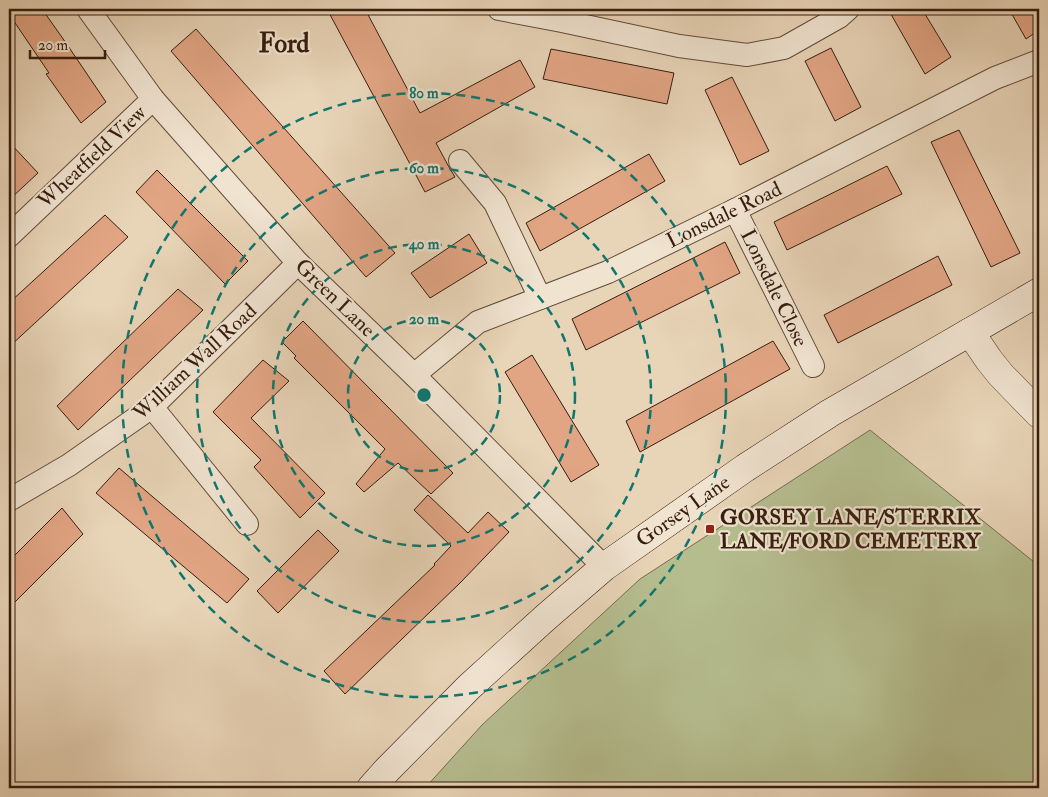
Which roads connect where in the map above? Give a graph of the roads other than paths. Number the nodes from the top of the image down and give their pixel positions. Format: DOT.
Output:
graph roads {
  1 [pos="88,9"];
  2 [pos="499,9"];
  3 [pos="848,9"];
  4 [pos="1039,61"];
  5 [pos="153,99"];
  6 [pos="460,161"];
  7 [pos="735,210"];
  8 [pos="9,236"];
  9 [pos="298,263"];
  10 [pos="1039,292"];
  11 [pos="540,298"];
  12 [pos="970,332"];
  13 [pos="813,366"];
  14 [pos="414,375"];
  15 [pos="152,407"];
  16 [pos="1039,414"];
  17 [pos="9,500"];
  18 [pos="247,524"];
  19 [pos="604,567"];
  20 [pos="371,788"];
  1 -- 5 [label="street, Green Lane"];
  2 -- 3 [label="street"];
  4 -- 7 [label="street, Lonsdale Road"];
  5 -- 8 [label="street, Wheatfield View"];
  5 -- 9 [label="street, Green Lane"];
  6 -- 11 [label="street"];
  7 -- 11 [label="street, Lonsdale Road"];
  7 -- 13 [label="street, Lonsdale Close"];
  9 -- 14 [label="street, Green Lane"];
  9 -- 15 [label="street, William Wall Road"];
  10 -- 12 [label="main road, Gorsey Lane"];
  11 -- 14 [label="street, Lonsdale Road"];
  12 -- 16 [label="main road"];
  12 -- 19 [label="main road, Gorsey Lane"];
  14 -- 19 [label="street, Green Lane"];
  15 -- 17 [label="street, William Wall Road"];
  15 -- 18 [label="street"];
  19 -- 20 [label="main road, Gorsey Lane"];
}
